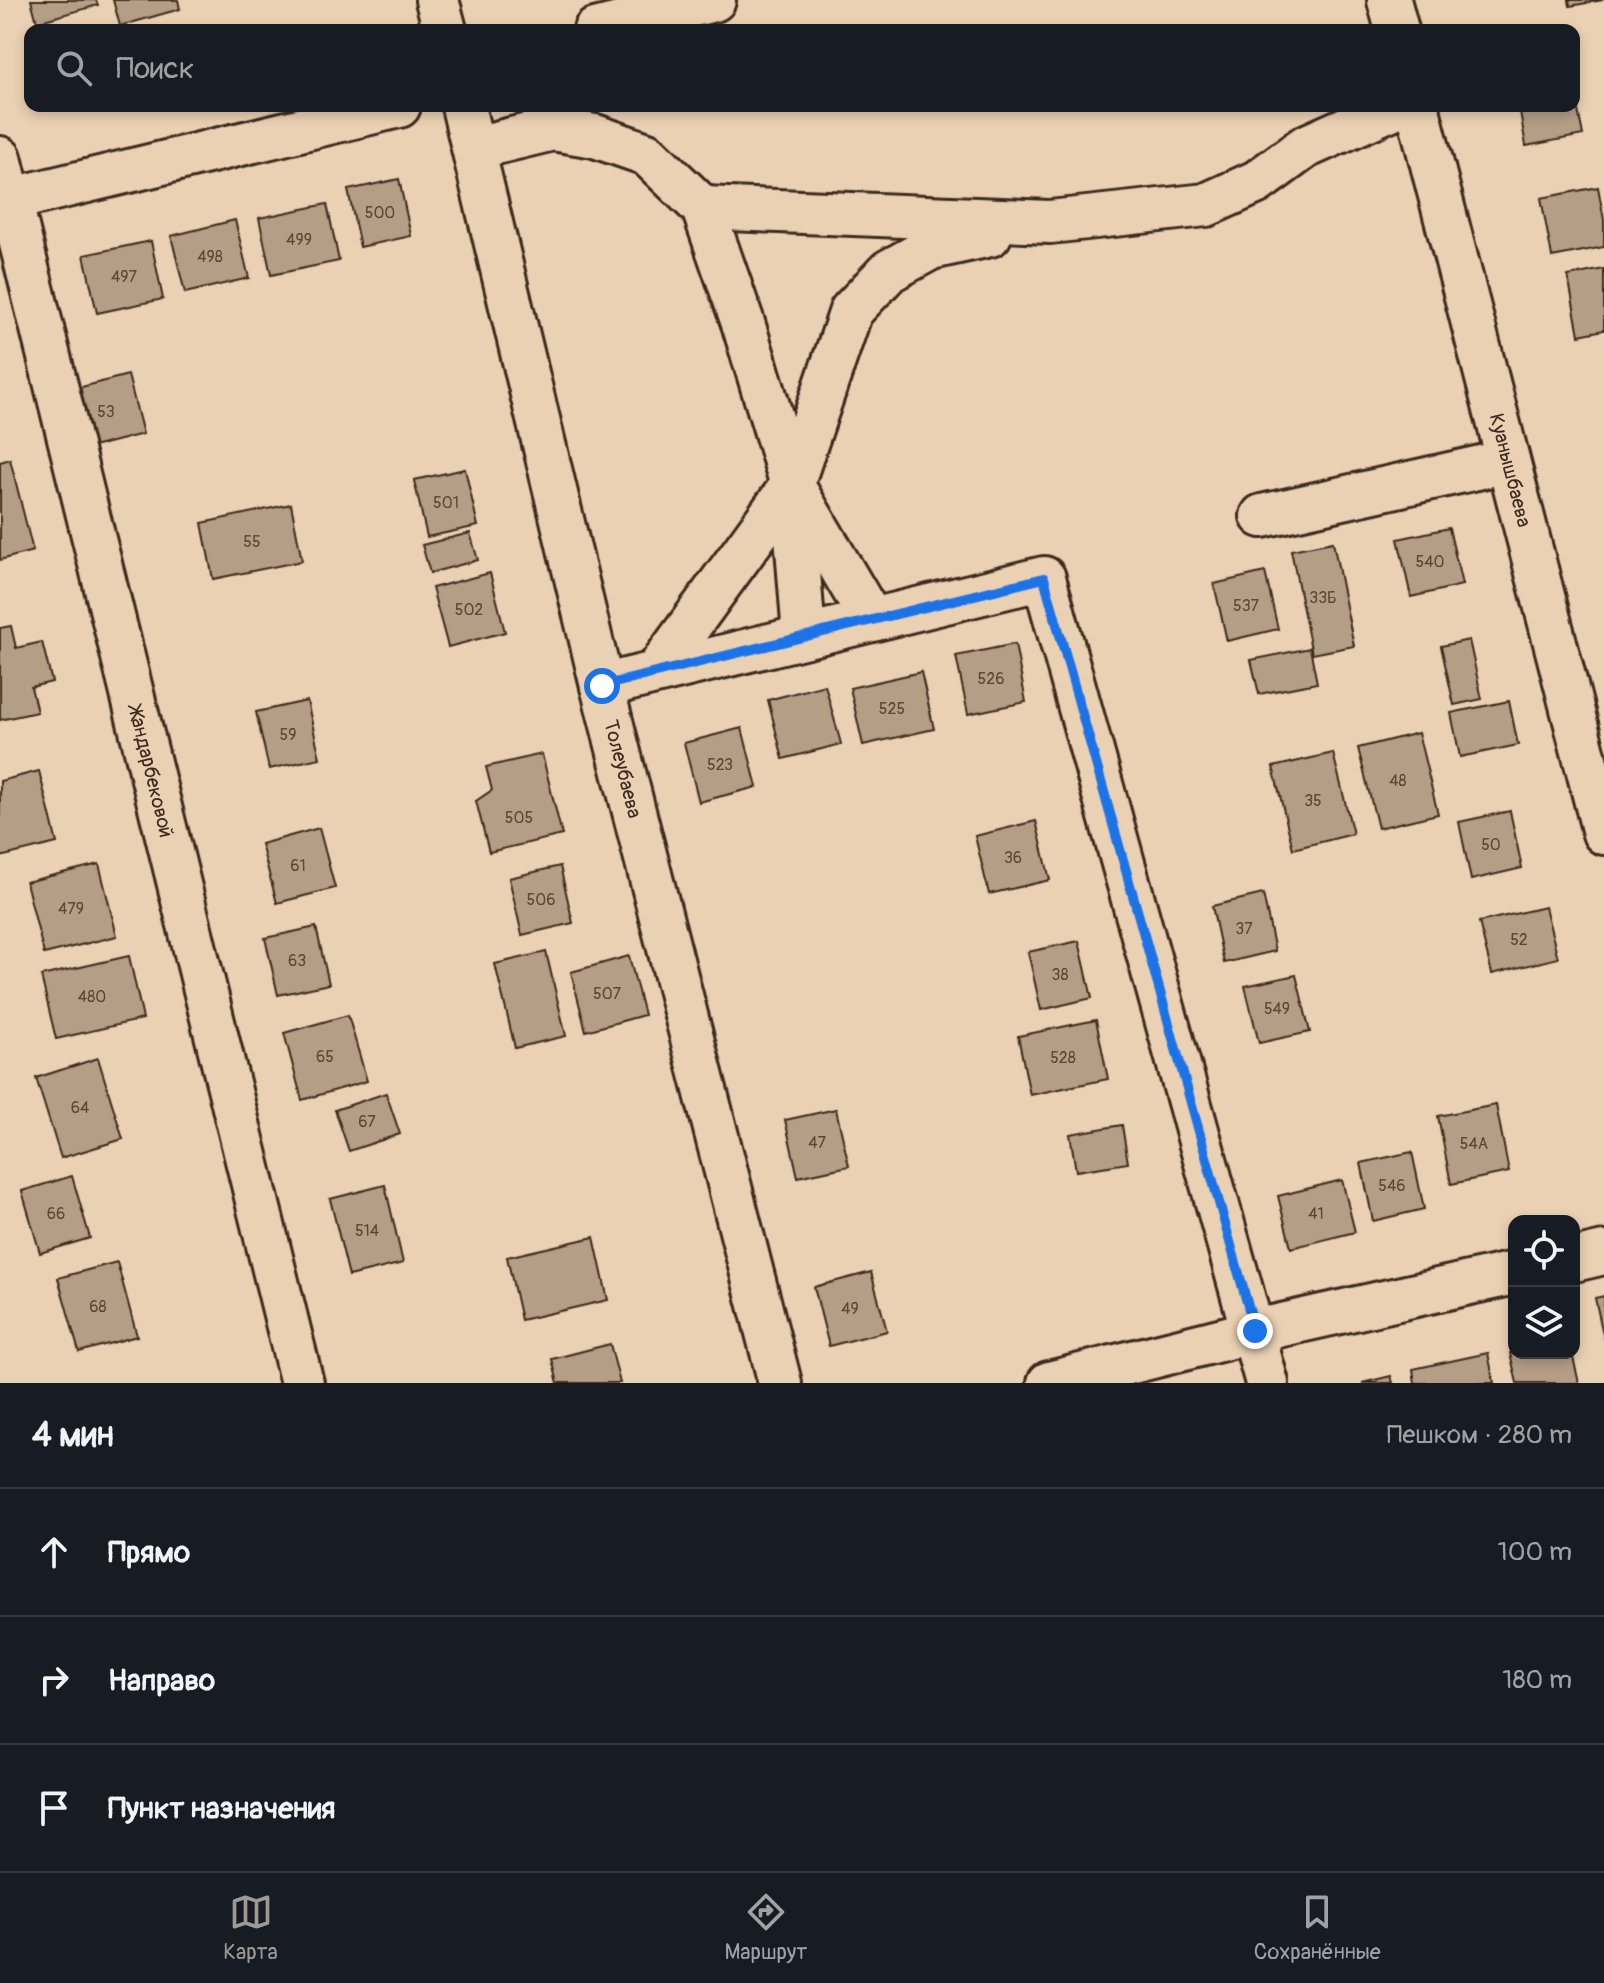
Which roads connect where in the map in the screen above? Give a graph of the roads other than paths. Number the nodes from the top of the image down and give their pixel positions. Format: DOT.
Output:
graph roads {
  1 [pos="437,0"];
  2 [pos="714,0"];
  3 [pos="1389,0"];
  4 [pos="443,24"];
  5 [pos="619,24"];
  6 [pos="1395,24"];
  7 [pos="374,112"];
  8 [pos="465,112"];
  9 [pos="1384,112"];
  10 [pos="1419,112"];
  11 [pos="475,148"];
  12 [pos="0,158"];
  13 [pos="5,201"];
  14 [pos="703,208"];
  15 [pos="1050,222"];
  16 [pos="1508,461"];
  17 [pos="792,485"];
  18 [pos="1262,516"];
  19 [pos="871,619"];
  20 [pos="804,635"];
  21 [pos="656,672"];
  22 [pos="602,686"];
  23 [pos="1604,833"];
  24 [pos="1604,1253"];
  25 [pos="1580,1259"];
  26 [pos="1508,1274"];
  27 [pos="1255,1331"];
  28 [pos="302,1383"];
  29 [pos="780,1383"];
  30 [pos="1049,1383"];
  31 [pos="1267,1383"];
  1 -- 4 [label="street"];
  2 -- 5 [label="street"];
  3 -- 6 [label="street"];
  7 -- 13 [label="street"];
  8 -- 11 [label="street, Толеубаева"];
  9 -- 15 [label="street"];
  10 -- 16 [label="street, Куанышбаева"];
  11 -- 14 [label="street"];
  11 -- 22 [label="street, Толеубаева"];
  12 -- 13 [label="street, Жандарбековой"];
  13 -- 28 [label="street, Жандарбековой"];
  14 -- 15 [label="street"];
  14 -- 17 [label="street"];
  15 -- 17 [label="street"];
  16 -- 18 [label="street"];
  16 -- 23 [label="street, Куанышбаева"];
  17 -- 19 [label="street"];
  17 -- 20 [label="street"];
  17 -- 21 [label="street"];
  19 -- 20 [label="street"];
  19 -- 27 [label="street"];
  20 -- 21 [label="street"];
  21 -- 22 [label="street"];
  22 -- 29 [label="street, Толеубаева"];
  24 -- 25 [label="street"];
  26 -- 27 [label="street"];
  27 -- 30 [label="street"];
  27 -- 31 [label="street"];
}
